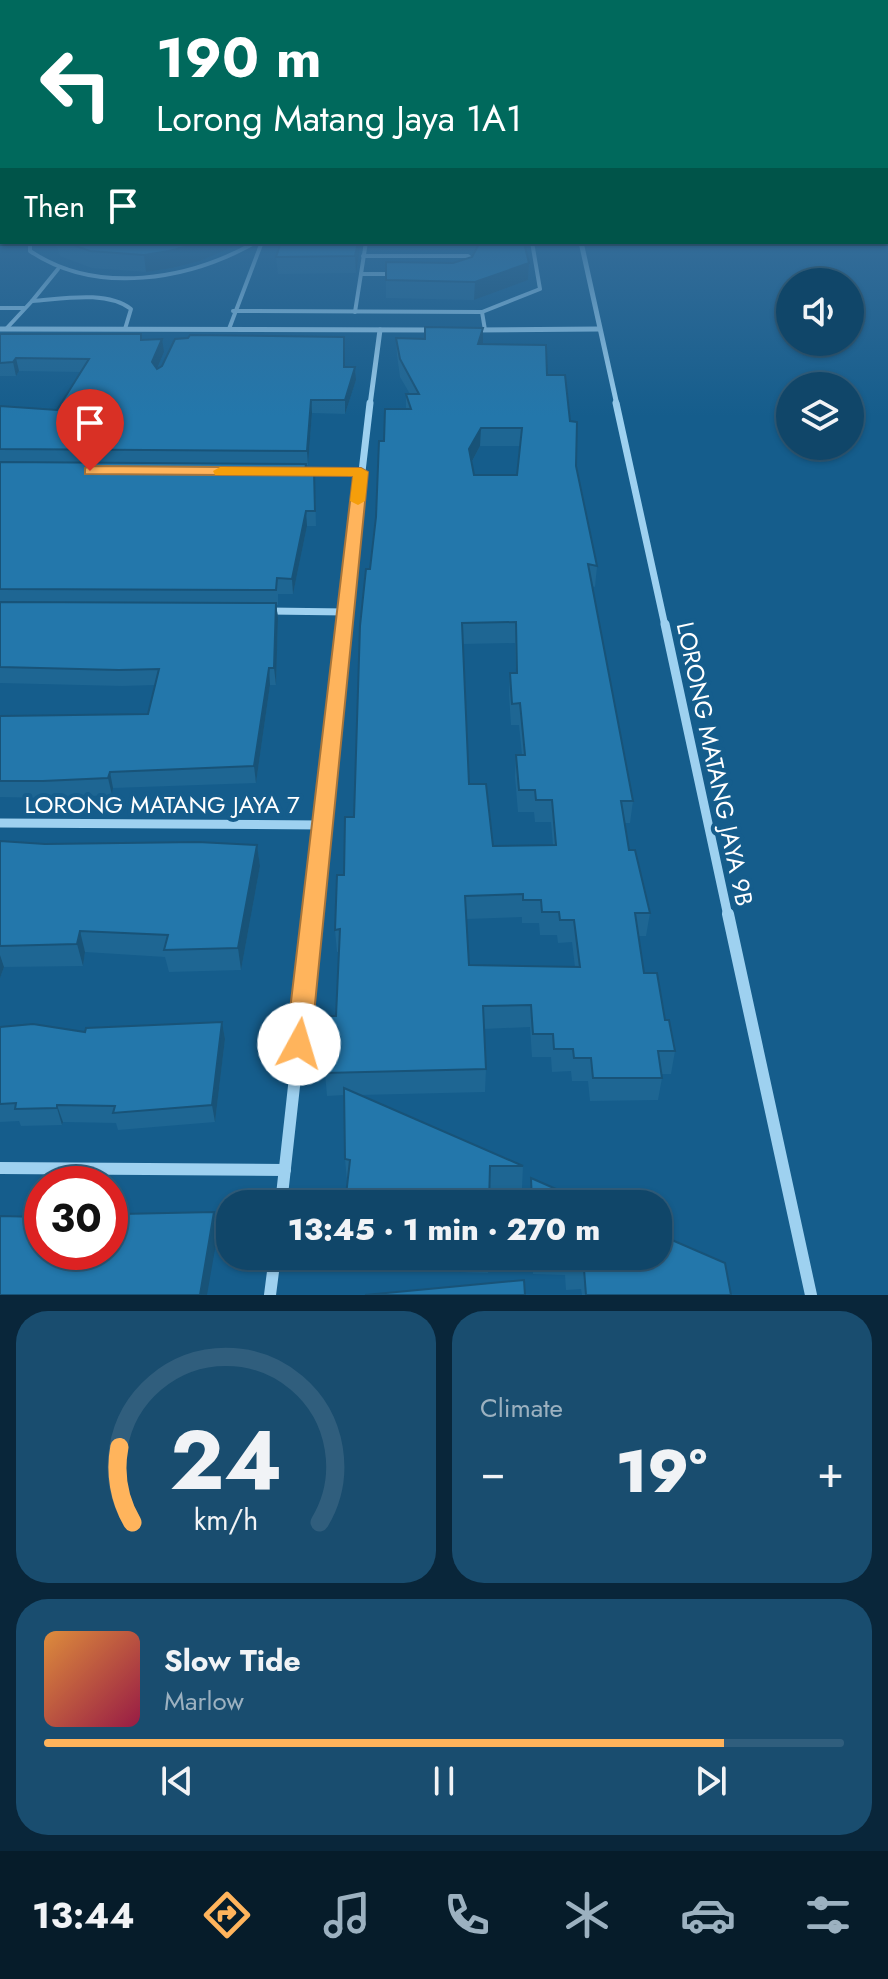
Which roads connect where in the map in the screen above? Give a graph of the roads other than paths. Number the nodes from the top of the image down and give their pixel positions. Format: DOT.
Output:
graph roads {
  1 [pos="37,294"];
  2 [pos="240,294"];
  3 [pos="358,294"];
  4 [pos="526,294"];
  5 [pos="592,294"];
  6 [pos="32,301"];
  7 [pos="0,308"];
  8 [pos="26,308"];
  9 [pos="233,311"];
  10 [pos="355,312"];
  11 [pos="482,312"];
  12 [pos="181,328"];
  13 [pos="3,329"];
  14 [pos="125,329"];
  15 [pos="229,329"];
  16 [pos="599,329"];
  17 [pos="380,330"];
  18 [pos="440,330"];
  19 [pos="470,330"];
  20 [pos="485,330"];
  21 [pos="176,341"];
  22 [pos="298,472"];
  23 [pos="361,472"];
  24 [pos="252,611"];
  25 [pos="346,612"];
  26 [pos="0,823"];
  27 [pos="323,825"];
  28 [pos="0,1168"];
  29 [pos="285,1170"];
  30 [pos="283,1190"];
  31 [pos="273,1270"];
  32 [pos="270,1295"];
  33 [pos="811,1295"];
  1 -- 6 [label="lane"];
  2 -- 9 [label="lane"];
  3 -- 10 [label="lane"];
  4 -- 11 [label="lane"];
  5 -- 16 [label="street, LORONG MATANG JAYA 9B"];
  6 -- 8 [label="lane"];
  6 -- 14 [label="lane"];
  7 -- 8 [label="lane"];
  8 -- 13 [label="lane"];
  9 -- 10 [label="lane"];
  9 -- 15 [label="lane"];
  10 -- 11 [label="lane"];
  11 -- 20 [label="lane"];
  12 -- 14 [label="street"];
  12 -- 15 [label="street"];
  12 -- 21 [label="street"];
  13 -- 14 [label="street"];
  15 -- 17 [label="street"];
  16 -- 20 [label="street"];
  16 -- 33 [label="street, LORONG MATANG JAYA 9B"];
  17 -- 18 [label="street"];
  17 -- 23 [label="street"];
  19 -- 20 [label="street"];
  22 -- 23 [label="street"];
  23 -- 25 [label="street"];
  24 -- 25 [label="street"];
  25 -- 27 [label="street"];
  26 -- 27 [label="street, LORONG MATANG JAYA 7"];
  27 -- 29 [label="street"];
  28 -- 29 [label="street"];
  29 -- 30 [label="street"];
  31 -- 32 [label="street"];
}
